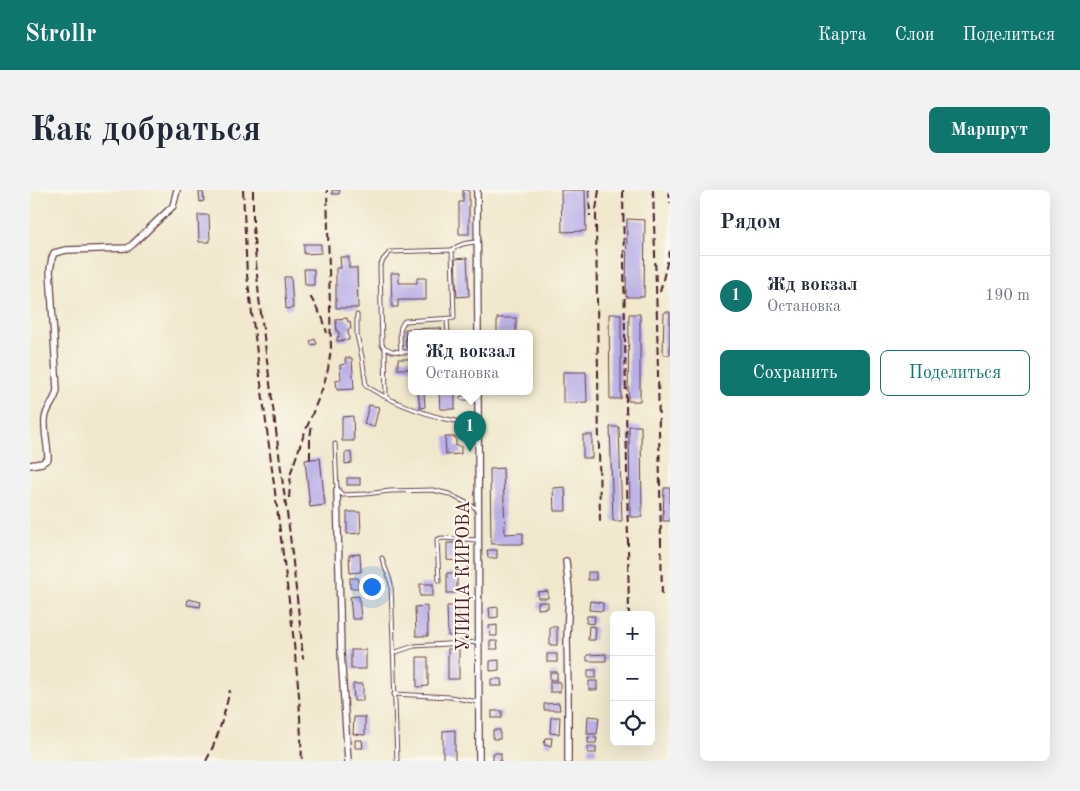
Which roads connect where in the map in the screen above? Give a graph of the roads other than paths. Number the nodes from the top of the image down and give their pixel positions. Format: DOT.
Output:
graph roads {
  1 [pos="177,190"];
  2 [pos="477,190"];
  3 [pos="475,242"];
  4 [pos="452,250"];
  5 [pos="357,315"];
  6 [pos="447,319"];
  7 [pos="448,330"];
  8 [pos="478,330"];
  9 [pos="385,348"];
  10 [pos="401,352"];
  11 [pos="408,352"];
  12 [pos="386,397"];
  13 [pos="462,398"];
  14 [pos="478,398"];
  15 [pos="478,440"];
  16 [pos="335,444"];
  17 [pos="30,465"];
  18 [pos="337,490"];
  19 [pos="478,509"];
  20 [pos="478,540"];
  21 [pos="382,558"];
  22 [pos="566,561"];
  23 [pos="439,581"];
  24 [pos="479,642"];
  25 [pos="393,653"];
  26 [pos="394,694"];
  27 [pos="479,702"];
  28 [pos="348,761"];
  29 [pos="396,761"];
  30 [pos="480,761"];
  31 [pos="568,761"];
  1 -- 17 [label="street"];
  2 -- 8 [label="street"];
  3 -- 4 [label="lane"];
  4 -- 6 [label="lane"];
  4 -- 9 [label="lane"];
  5 -- 12 [label="lane"];
  6 -- 7 [label="lane"];
  6 -- 10 [label="lane"];
  9 -- 10 [label="lane"];
  9 -- 12 [label="lane"];
  10 -- 11 [label="lane"];
  12 -- 15 [label="lane"];
  13 -- 14 [label="lane"];
  14 -- 15 [label="street, УЛИЦА КИРОВА"];
  15 -- 19 [label="street, УЛИЦА КИРОВА"];
  16 -- 18 [label="lane"];
  18 -- 19 [label="lane"];
  18 -- 28 [label="street"];
  19 -- 20 [label="street, УЛИЦА КИРОВА"];
  20 -- 23 [label="lane"];
  20 -- 24 [label="street, УЛИЦА КИРОВА"];
  21 -- 25 [label="lane"];
  22 -- 31 [label="street"];
  24 -- 25 [label="lane"];
  24 -- 27 [label="street, УЛИЦА КИРОВА"];
  25 -- 26 [label="lane"];
  26 -- 27 [label="lane"];
  26 -- 29 [label="lane"];
  27 -- 30 [label="street, УЛИЦА КИРОВА"];
}
